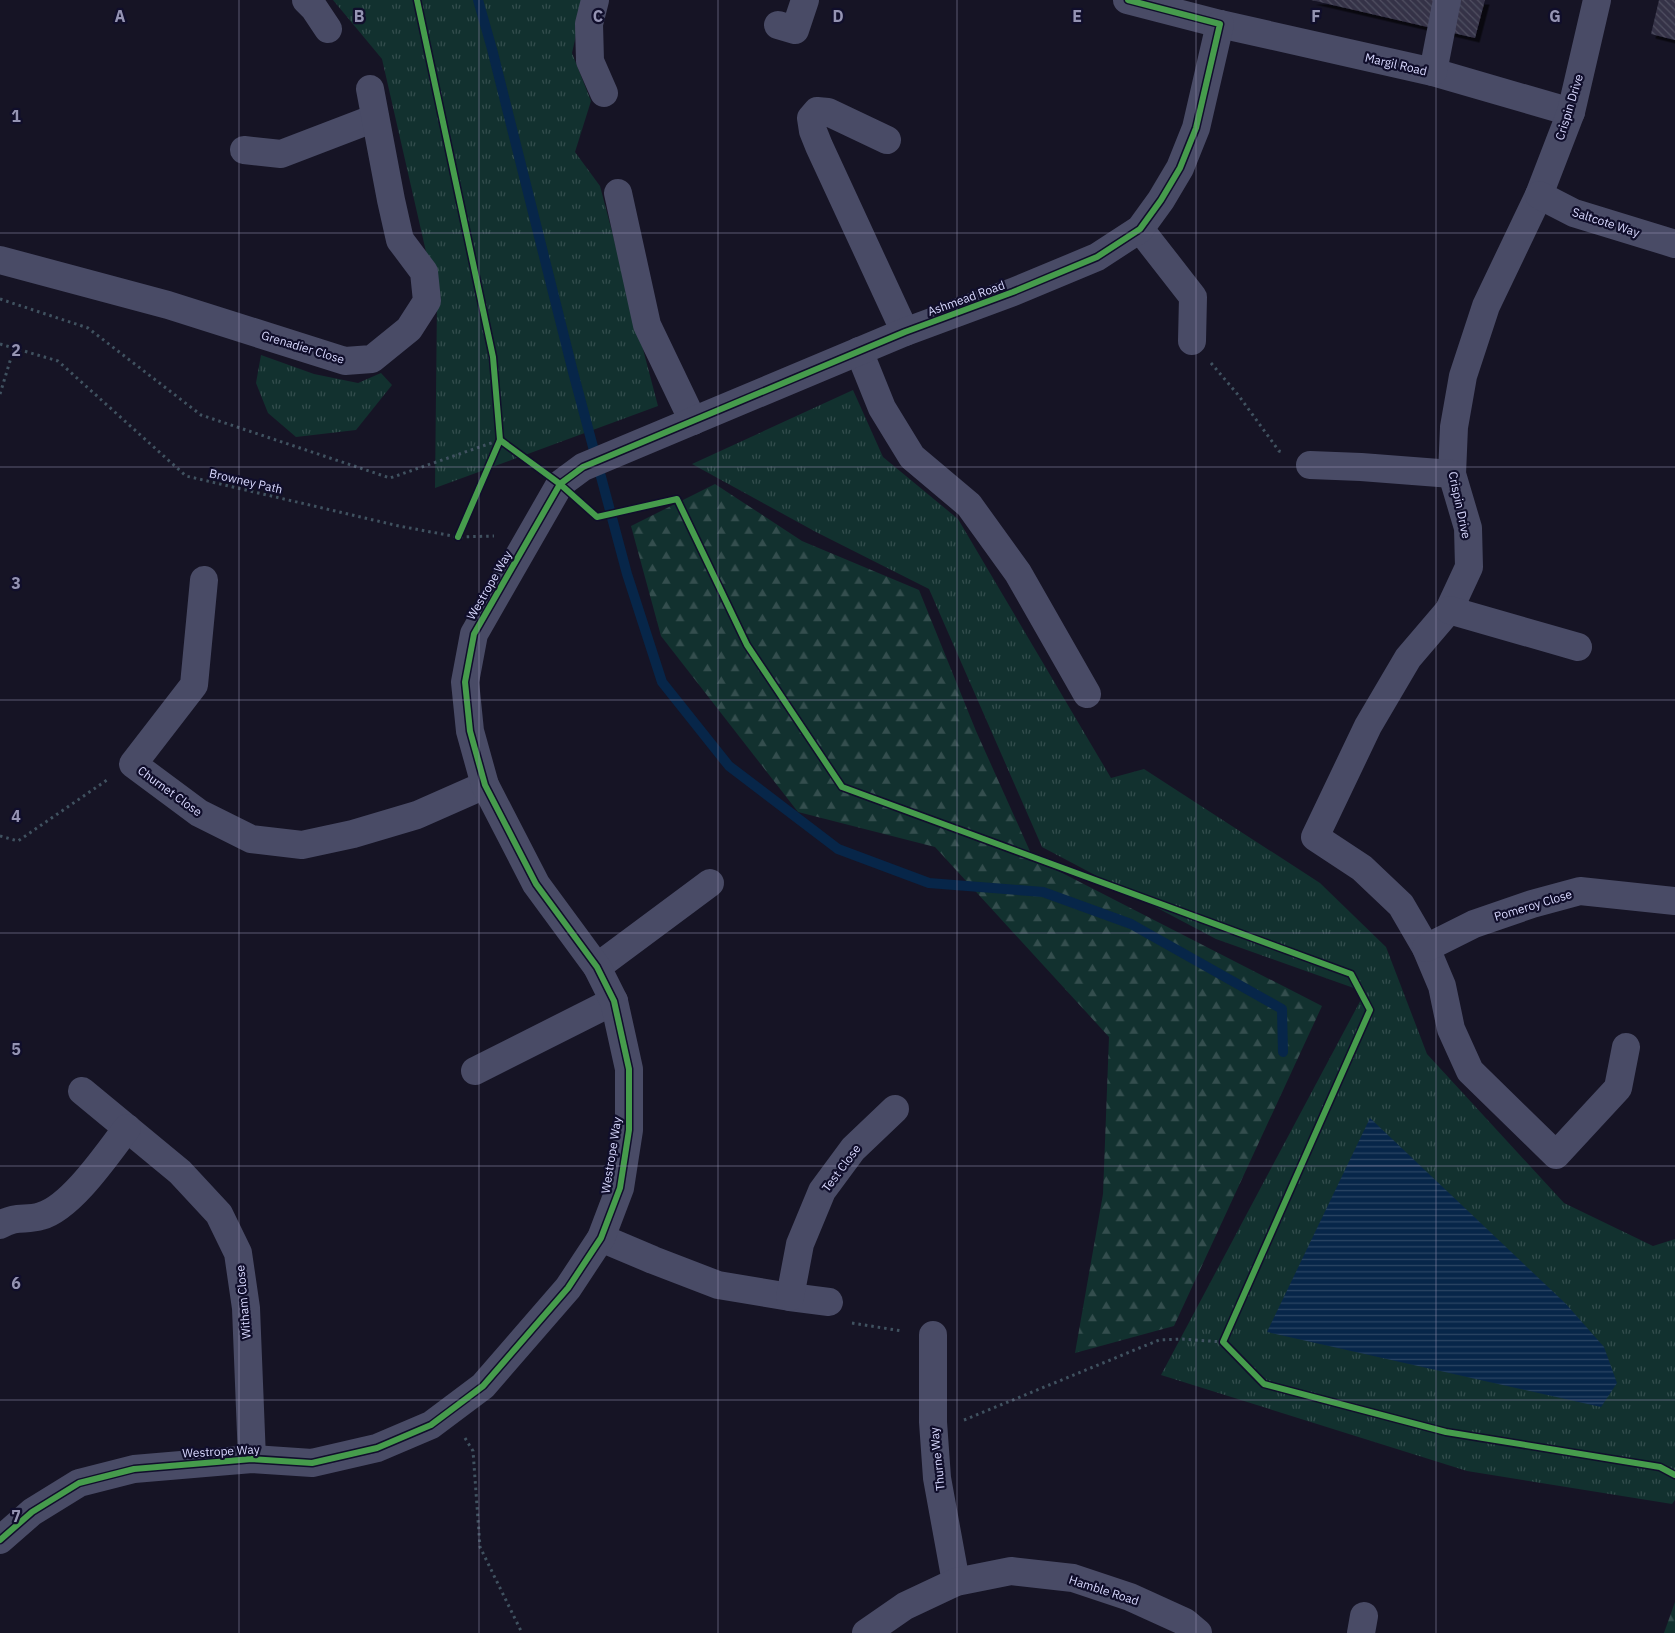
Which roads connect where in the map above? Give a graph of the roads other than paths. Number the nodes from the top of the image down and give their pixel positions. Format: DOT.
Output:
graph roads {
  1 [pos="306,0"];
  2 [pos="595,0"];
  3 [pos="806,0"];
  4 [pos="1127,0"];
  5 [pos="1447,0"];
  6 [pos="1598,0"];
  7 [pos="1220,24"];
  8 [pos="778,25"];
  9 [pos="328,29"];
  10 [pos="1433,72"];
  11 [pos="370,89"];
  12 [pos="604,93"];
  13 [pos="1571,112"];
  14 [pos="374,118"];
  15 [pos="886,140"];
  16 [pos="244,150"];
  17 [pos="618,193"];
  18 [pos="1539,195"];
  19 [pos="1140,229"];
  20 [pos="1675,244"];
  21 [pos="0,260"];
  22 [pos="905,332"];
  23 [pos="1192,341"];
  24 [pos="859,351"];
  25 [pos="693,421"];
  26 [pos="1310,465"];
  27 [pos="1452,474"];
  28 [pos="530,536"];
  29 [pos="204,580"];
  30 [pos="1449,610"];
  31 [pos="1578,647"];
  32 [pos="1087,694"];
  33 [pos="485,785"];
  34 [pos="710,883"];
  35 [pos="1675,901"];
  36 [pos="1426,948"];
  37 [pos="596,967"];
  38 [pos="614,1001"];
  39 [pos="1626,1047"];
  40 [pos="475,1071"];
  41 [pos="82,1090"];
  42 [pos="895,1109"];
  43 [pos="128,1128"];
  44 [pos="0,1225"];
  45 [pos="601,1238"];
  46 [pos="790,1297"];
  47 [pos="829,1302"];
  48 [pos="933,1335"];
  49 [pos="252,1459"];
  50 [pos="0,1540"];
  51 [pos="956,1582"];
  52 [pos="866,1633"];
  53 [pos="1198,1633"];
  1 -- 9 [label="street"];
  2 -- 12 [label="street"];
  3 -- 8 [label="street"];
  4 -- 7 [label="street"];
  5 -- 10 [label="street"];
  6 -- 13 [label="street, Crispin Drive"];
  7 -- 10 [label="street, Margil Road"];
  7 -- 19 [label="street, Ashmead Road"];
  10 -- 13 [label="street, Margil Road"];
  11 -- 14 [label="street, Grenadier Close"];
  13 -- 18 [label="street, Crispin Drive"];
  14 -- 16 [label="street"];
  14 -- 21 [label="street, Grenadier Close"];
  15 -- 22 [label="street"];
  17 -- 25 [label="street"];
  18 -- 20 [label="street, Saltcote Way"];
  18 -- 27 [label="street, Crispin Drive"];
  19 -- 22 [label="street, Ashmead Road"];
  19 -- 23 [label="street"];
  22 -- 24 [label="street, Ashmead Road"];
  24 -- 25 [label="street, Ashmead Road"];
  24 -- 32 [label="street"];
  25 -- 28 [label="street, Ashmead Road"];
  26 -- 27 [label="street"];
  27 -- 30 [label="street, Crispin Drive"];
  28 -- 33 [label="street, Westrope Way"];
  29 -- 33 [label="street, Churnet Close"];
  30 -- 31 [label="street"];
  30 -- 36 [label="street, Crispin Drive"];
  33 -- 37 [label="street, Westrope Way"];
  34 -- 37 [label="street"];
  35 -- 36 [label="street, Pomeroy Close"];
  36 -- 39 [label="street, Crispin Drive"];
  37 -- 38 [label="street, Westrope Way"];
  38 -- 40 [label="street"];
  38 -- 45 [label="street, Westrope Way"];
  41 -- 43 [label="street, Witham Close"];
  42 -- 46 [label="street, Test Close"];
  43 -- 44 [label="street"];
  43 -- 49 [label="street, Witham Close"];
  45 -- 46 [label="street"];
  45 -- 49 [label="street, Westrope Way"];
  46 -- 47 [label="street"];
  48 -- 51 [label="street, Thurne Way"];
  49 -- 50 [label="street, Westrope Way"];
  51 -- 52 [label="street, Hamble Road"];
  51 -- 53 [label="street, Hamble Road"];
}
